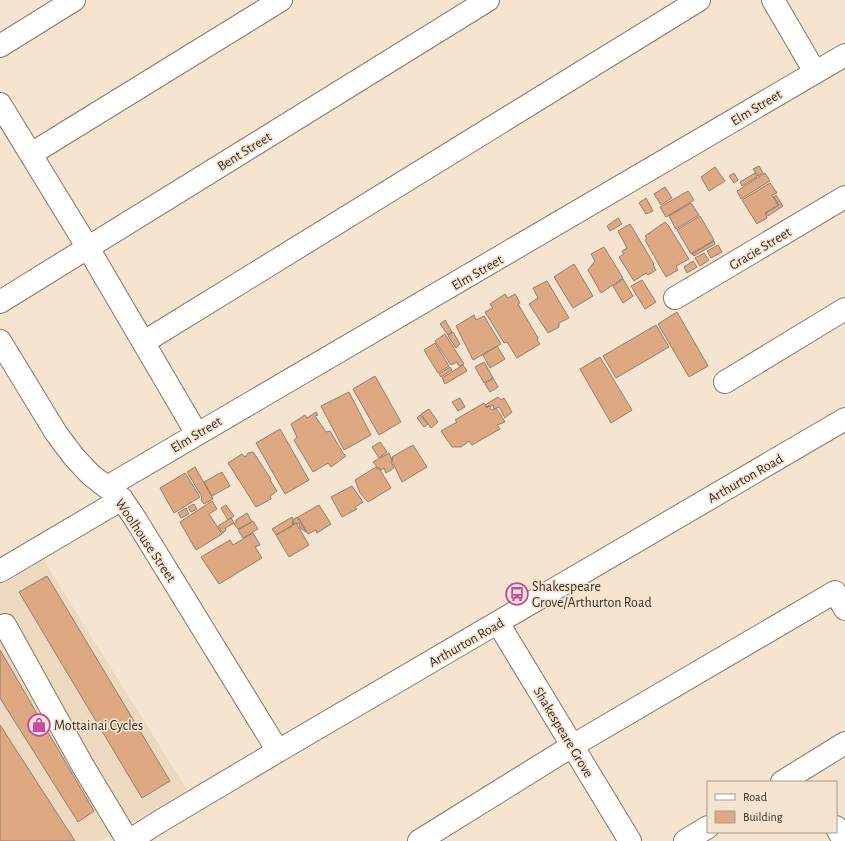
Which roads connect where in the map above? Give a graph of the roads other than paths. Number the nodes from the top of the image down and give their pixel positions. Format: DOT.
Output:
graph roads {
  1 [pos="74,0"];
  2 [pos="281,0"];
  3 [pos="488,0"];
  4 [pos="699,0"];
  5 [pos="773,0"];
  6 [pos="0,46"];
  7 [pos="845,55"];
  8 [pos="815,72"];
  9 [pos="0,104"];
  10 [pos="31,154"];
  11 [pos="845,197"];
  12 [pos="88,248"];
  13 [pos="675,298"];
  14 [pos="0,302"];
  15 [pos="845,309"];
  16 [pos="0,341"];
  17 [pos="144,342"];
  18 [pos="725,382"];
  19 [pos="845,419"];
  20 [pos="197,434"];
  21 [pos="114,493"];
  22 [pos="0,571"];
  23 [pos="845,609"];
  24 [pos="498,623"];
  25 [pos="5,625"];
  26 [pos="845,743"];
  27 [pos="572,746"];
  28 [pos="278,751"];
  29 [pos="805,776"];
  30 [pos="786,781"];
  31 [pos="707,828"];
  32 [pos="837,829"];
  33 [pos="128,841"];
  34 [pos="418,841"];
  35 [pos="630,841"];
  36 [pos="685,841"];
  37 [pos="844,841"];
  1 -- 6 [label="street"];
  2 -- 10 [label="street"];
  3 -- 12 [label="street, Bent Street"];
  4 -- 17 [label="street"];
  5 -- 8 [label="street"];
  7 -- 8 [label="street, Elm Street"];
  8 -- 20 [label="street, Elm Street"];
  9 -- 10 [label="street"];
  10 -- 12 [label="street"];
  11 -- 13 [label="street, Gracie Street"];
  12 -- 14 [label="street, Bent Street"];
  12 -- 17 [label="street"];
  15 -- 18 [label="street"];
  16 -- 21 [label="street, Woolhouse Street"];
  17 -- 20 [label="street"];
  19 -- 24 [label="street, Arthurton Road"];
  20 -- 21 [label="street, Elm Street"];
  21 -- 22 [label="street, Elm Street"];
  21 -- 28 [label="street, Woolhouse Street"];
  23 -- 27 [label="street"];
  24 -- 27 [label="street, Shakespeare Grove"];
  24 -- 28 [label="street, Arthurton Road"];
  25 -- 33 [label="street"];
  26 -- 29 [label="street"];
  27 -- 34 [label="street"];
  27 -- 35 [label="street, Shakespeare Grove"];
  28 -- 33 [label="street, Arthurton Road"];
  29 -- 30 [label="street"];
  31 -- 36 [label="street"];
  32 -- 37 [label="street"];
}
